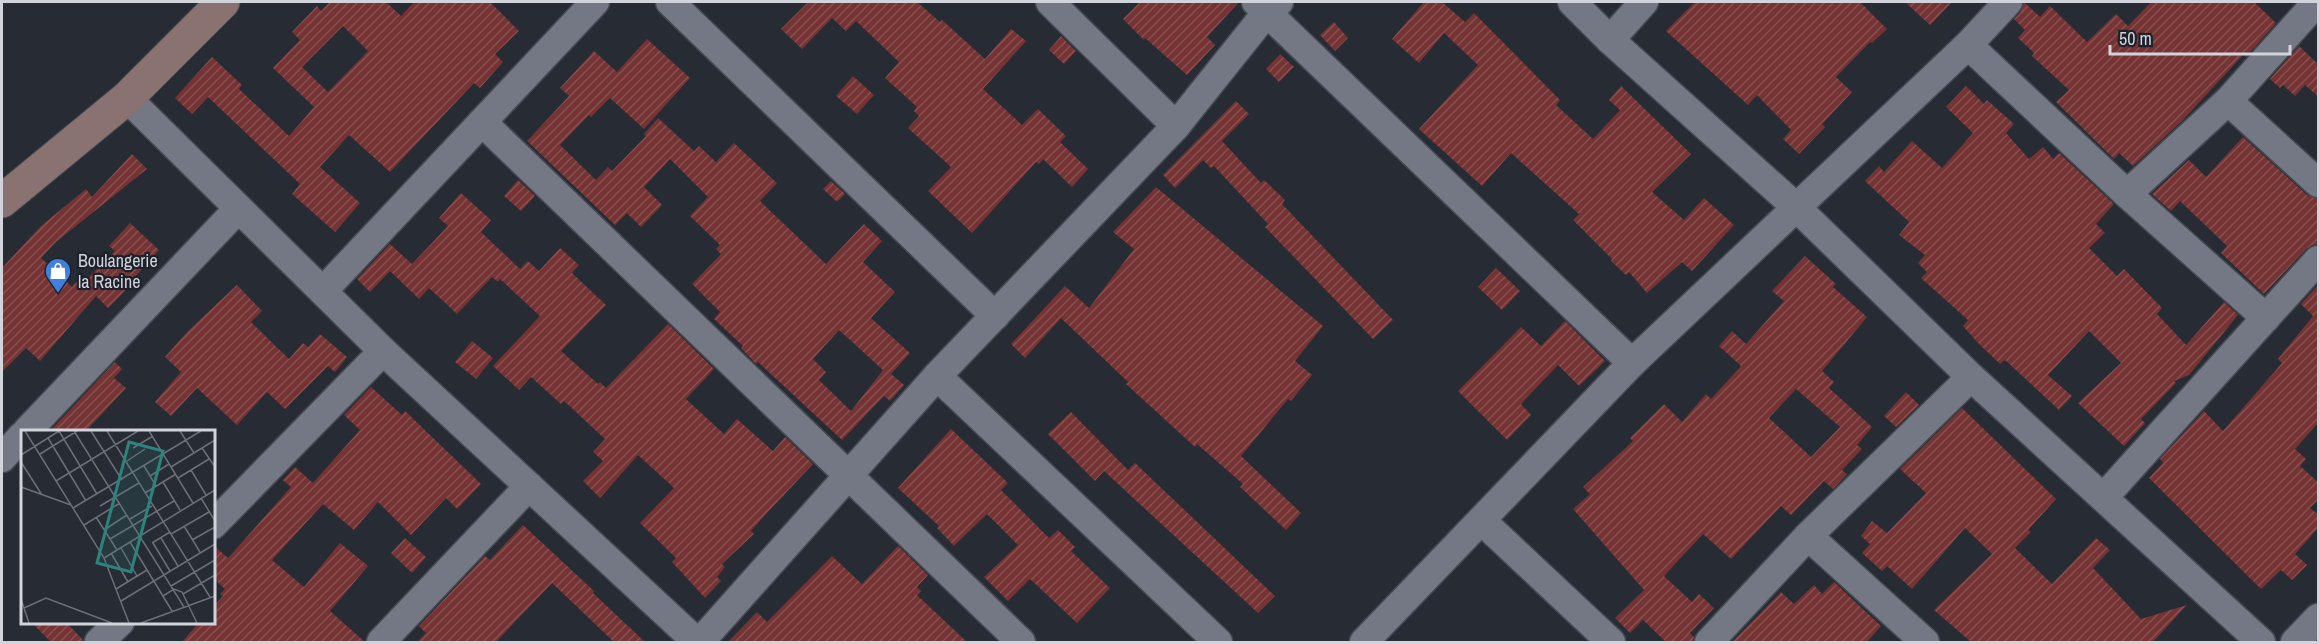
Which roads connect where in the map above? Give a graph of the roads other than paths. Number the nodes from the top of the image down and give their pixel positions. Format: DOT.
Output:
graph roads {
  1 [pos="223,2"];
  2 [pos="595,2"];
  3 [pos="670,2"];
  4 [pos="1050,2"];
  5 [pos="1572,2"];
  6 [pos="1644,2"];
  7 [pos="2008,2"];
  8 [pos="2317,2"];
  9 [pos="1267,5"];
  10 [pos="1610,40"];
  11 [pos="1968,45"];
  12 [pos="128,98"];
  13 [pos="2228,101"];
  14 [pos="482,122"];
  15 [pos="1176,126"];
  16 [pos="2319,183"];
  17 [pos="2127,194"];
  18 [pos="2,201"];
  19 [pos="1797,208"];
  20 [pos="238,209"];
  21 [pos="2319,260"];
  22 [pos="323,291"];
  23 [pos="995,316"];
  24 [pos="2266,318"];
  25 [pos="383,351"];
  26 [pos="1632,363"];
  27 [pos="937,376"];
  28 [pos="1971,377"];
  29 [pos="28,430"];
  30 [pos="21,437"];
  31 [pos="2,458"];
  32 [pos="849,476"];
  33 [pos="529,486"];
  34 [pos="2104,497"];
  35 [pos="1482,520"];
  36 [pos="214,524"];
  37 [pos="1808,536"];
  38 [pos="2319,618"];
  39 [pos="118,623"];
  40 [pos="99,642"];
  41 [pos="381,642"];
  42 [pos="699,642"];
  43 [pos="1021,642"];
  44 [pos="1218,642"];
  45 [pos="1364,642"];
  46 [pos="1611,642"];
  47 [pos="1709,642"];
  48 [pos="1925,642"];
  49 [pos="2261,642"];
  50 [pos="2295,642"];
  1 -- 12 [label="street"];
  2 -- 14 [label="street"];
  3 -- 23 [label="street"];
  4 -- 15 [label="street"];
  5 -- 10 [label="street"];
  6 -- 10 [label="street"];
  7 -- 11 [label="street"];
  8 -- 13 [label="street"];
  9 -- 15 [label="street"];
  9 -- 26 [label="street"];
  10 -- 19 [label="street"];
  11 -- 17 [label="street"];
  11 -- 19 [label="street"];
  12 -- 18 [label="street"];
  12 -- 20 [label="street"];
  13 -- 16 [label="street"];
  13 -- 17 [label="street"];
  14 -- 22 [label="street"];
  14 -- 32 [label="street"];
  15 -- 23 [label="street"];
  17 -- 24 [label="street"];
  19 -- 26 [label="street"];
  19 -- 28 [label="street"];
  20 -- 22 [label="street"];
  20 -- 29 [label="street"];
  21 -- 24 [label="street"];
  22 -- 25 [label="street"];
  23 -- 27 [label="street"];
  24 -- 34 [label="street"];
  25 -- 33 [label="street"];
  25 -- 36 [label="street"];
  26 -- 35 [label="street"];
  27 -- 32 [label="street"];
  27 -- 44 [label="street"];
  28 -- 34 [label="street"];
  28 -- 37 [label="street"];
  30 -- 31 [label="street"];
  32 -- 42 [label="street"];
  32 -- 43 [label="street"];
  33 -- 41 [label="street"];
  33 -- 42 [label="street"];
  34 -- 49 [label="street"];
  35 -- 45 [label="street"];
  35 -- 46 [label="street"];
  37 -- 47 [label="street"];
  37 -- 48 [label="street"];
  38 -- 50 [label="street"];
  39 -- 40 [label="street"];
}
